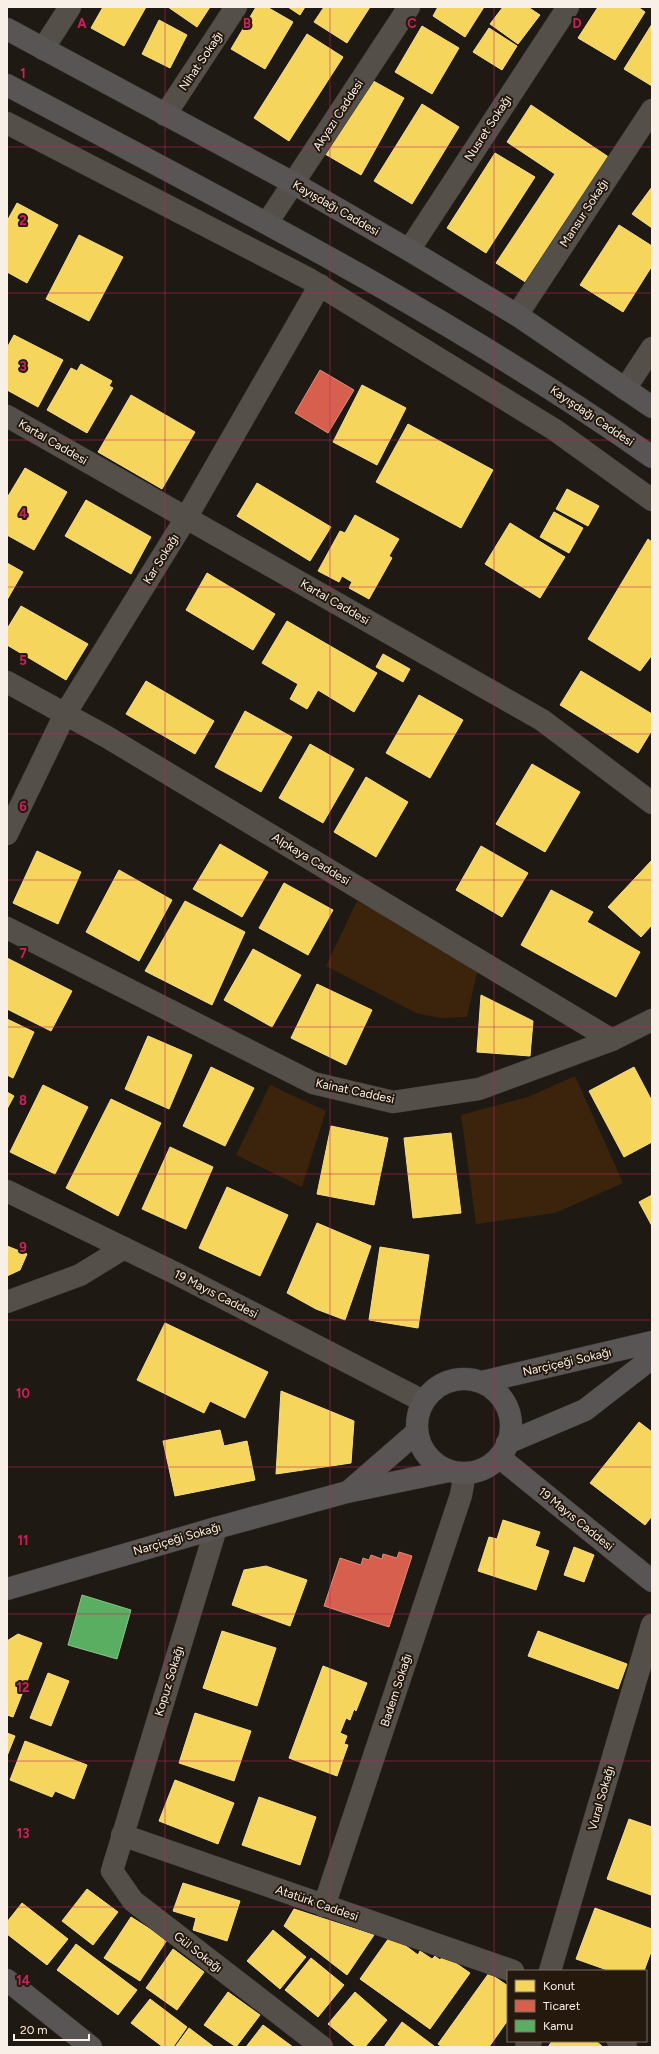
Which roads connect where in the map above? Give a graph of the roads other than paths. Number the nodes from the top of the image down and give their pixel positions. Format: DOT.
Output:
graph roads {
  1 [pos="70,7"];
  2 [pos="236,7"];
  3 [pos="409,7"];
  4 [pos="568,7"];
  5 [pos="7,30"];
  6 [pos="43,49"];
  7 [pos="7,85"];
  8 [pos="652,110"];
  9 [pos="165,115"];
  10 [pos="7,123"];
  11 [pos="293,183"];
  12 [pos="267,223"];
  13 [pos="409,250"];
  14 [pos="320,285"];
  15 [pos="517,315"];
  16 [pos="652,348"];
  17 [pos="625,389"];
  18 [pos="652,408"];
  19 [pos="7,416"];
  20 [pos="652,457"];
  21 [pos="652,500"];
  22 [pos="186,518"];
  23 [pos="7,682"];
  24 [pos="65,714"];
  25 [pos="652,804"];
  26 [pos="7,834"];
  27 [pos="7,928"];
  28 [pos="652,1020"];
  29 [pos="612,1040"];
  30 [pos="7,1191"];
  31 [pos="124,1248"];
  32 [pos="7,1302"];
  33 [pos="652,1342"];
  34 [pos="652,1358"];
  35 [pos="482,1382"];
  36 [pos="423,1401"];
  37 [pos="417,1432"];
  38 [pos="503,1450"];
  39 [pos="457,1472"];
  40 [pos="347,1492"];
  41 [pos="216,1528"];
  42 [pos="652,1581"];
  43 [pos="7,1589"];
  44 [pos="652,1624"];
  45 [pos="122,1835"];
  46 [pos="324,1906"];
  47 [pos="510,1970"];
  48 [pos="550,1970"];
  49 [pos="7,1980"];
  50 [pos="91,2047"];
  51 [pos="322,2047"];
  1 -- 6 [label="street"];
  2 -- 9 [label="street, Nihat Sokağı"];
  3 -- 11 [label="street, Akyazı Caddesi"];
  4 -- 13 [label="street, Nusret Sokağı"];
  5 -- 6 [label="main road, Kayışdağı Caddesi"];
  6 -- 9 [label="main road, Kayışdağı Caddesi"];
  7 -- 12 [label="main road, Kayışdağı Caddesi"];
  8 -- 15 [label="street, Mansur Sokağı"];
  9 -- 11 [label="main road, Kayışdağı Caddesi"];
  10 -- 14 [label="street"];
  11 -- 12 [label="street, Akyazı Caddesi"];
  11 -- 13 [label="main road, Kayışdağı Caddesi"];
  12 -- 20 [label="main road, Kayışdağı Caddesi"];
  13 -- 15 [label="main road, Kayışdağı Caddesi"];
  14 -- 21 [label="street"];
  14 -- 22 [label="street, Kar Sokağı"];
  15 -- 17 [label="main road, Kayışdağı Caddesi"];
  16 -- 17 [label="street"];
  17 -- 18 [label="main road, Kayışdağı Caddesi"];
  19 -- 22 [label="street, Kartal Caddesi"];
  22 -- 24 [label="street, Kar Sokağı"];
  22 -- 25 [label="street, Kartal Caddesi"];
  23 -- 24 [label="street, Alpkaya Caddesi"];
  24 -- 26 [label="street, Kar Sokağı"];
  24 -- 29 [label="street, Alpkaya Caddesi"];
  27 -- 29 [label="street, Kainat Caddesi"];
  28 -- 29 [label="street, Kainat Caddesi"];
  30 -- 31 [label="street, 19 Mayıs Caddesi"];
  31 -- 32 [label="street"];
  31 -- 36 [label="street, 19 Mayıs Caddesi"];
  33 -- 35 [label="main road, Narçiçeği Sokağı"];
  34 -- 38 [label="main road"];
  35 -- 36 [label="main road, Narçiçeği Sokağı"];
  35 -- 38 [label="main road, Narçiçeği Sokağı"];
  36 -- 37 [label="main road, Narçiçeği Sokağı"];
  37 -- 39 [label="main road, Narçiçeği Sokağı"];
  37 -- 40 [label="main road, Narçiçeği Sokağı"];
  38 -- 39 [label="main road, Narçiçeği Sokağı"];
  38 -- 42 [label="main road, 19 Mayıs Caddesi"];
  39 -- 40 [label="main road, Narçiçeği Sokağı"];
  39 -- 46 [label="street, Badem Sokağı"];
  40 -- 41 [label="main road, Narçiçeği Sokağı"];
  41 -- 43 [label="main road, Narçiçeği Sokağı"];
  41 -- 45 [label="street, Kopuz Sokağı"];
  44 -- 48 [label="street, Vural Sokağı"];
  45 -- 46 [label="street, Atatürk Caddesi"];
  45 -- 51 [label="street, Gül Sokağı"];
  46 -- 47 [label="street, Atatürk Caddesi"];
  49 -- 50 [label="main road"];
}
